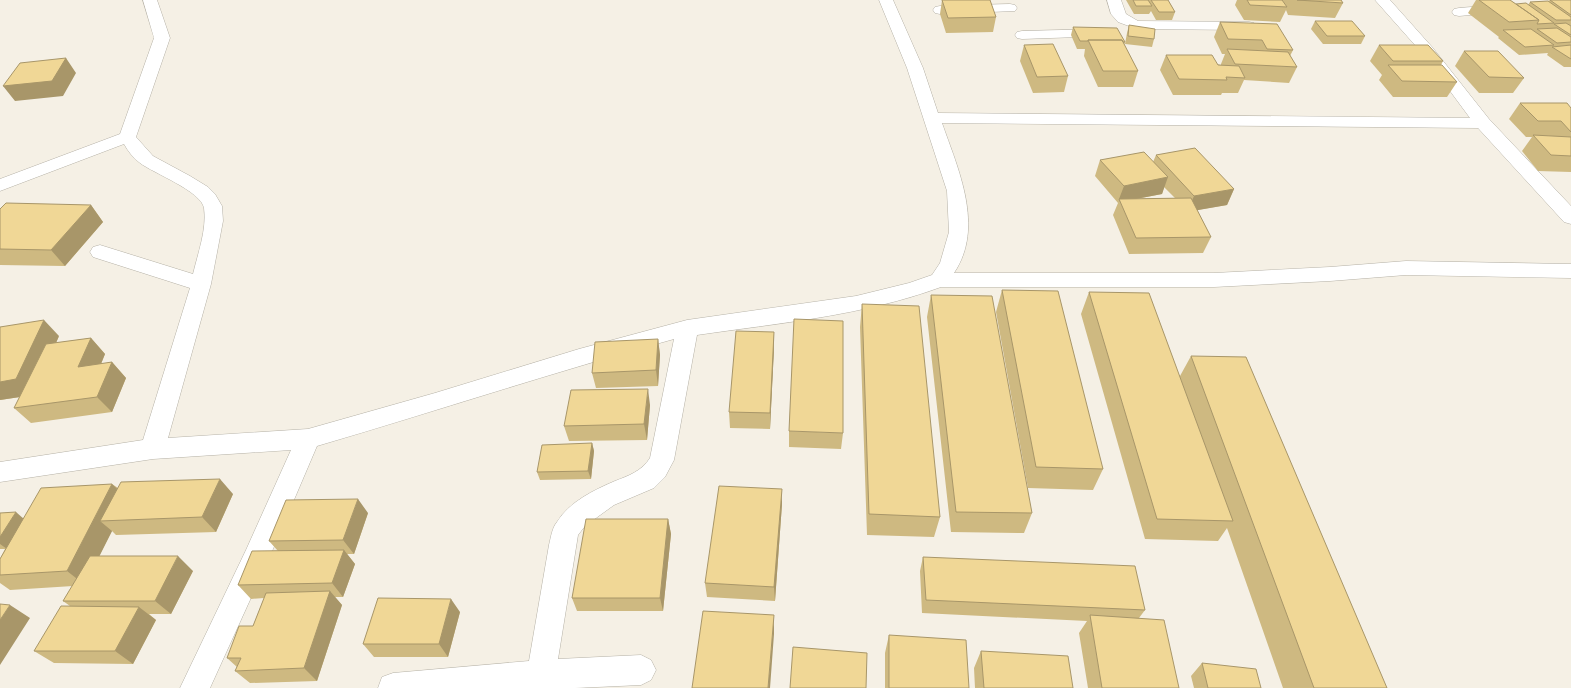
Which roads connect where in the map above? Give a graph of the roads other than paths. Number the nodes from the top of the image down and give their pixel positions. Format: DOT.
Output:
graph roads {
  1 [pos="150,0"];
  2 [pos="886,0"];
  3 [pos="1114,0"];
  4 [pos="1382,0"];
  5 [pos="1008,4"];
  6 [pos="1509,8"];
  7 [pos="940,10"];
  8 [pos="1459,12"];
  9 [pos="1126,22"];
  10 [pos="1262,26"];
  11 [pos="932,118"];
  12 [pos="1483,122"];
  13 [pos="127,137"];
  14 [pos="0,185"];
  15 [pos="1571,218"];
  16 [pos="100,252"];
  17 [pos="1571,271"];
  18 [pos="939,280"];
  19 [pos="201,284"];
  20 [pos="687,328"];
  21 [pos="308,439"];
  22 [pos="153,449"];
  23 [pos="0,472"];
  24 [pos="641,670"];
  25 [pos="541,676"];
  26 [pos="195,688"];
  27 [pos="393,688"];
  1 -- 13 [label="street"];
  2 -- 11 [label="street"];
  3 -- 9 [label="street"];
  4 -- 12 [label="street"];
  5 -- 7 [label="street"];
  5 -- 9 [label="street"];
  6 -- 8 [label="street"];
  9 -- 10 [label="street"];
  11 -- 12 [label="street"];
  11 -- 18 [label="street"];
  12 -- 15 [label="street"];
  13 -- 14 [label="street"];
  13 -- 19 [label="street"];
  16 -- 19 [label="street"];
  17 -- 18 [label="street"];
  18 -- 20 [label="street"];
  19 -- 22 [label="street"];
  20 -- 21 [label="street"];
  20 -- 25 [label="street"];
  21 -- 22 [label="street"];
  21 -- 26 [label="street"];
  22 -- 23 [label="street"];
  24 -- 25 [label="street"];
  25 -- 27 [label="street"];
}
